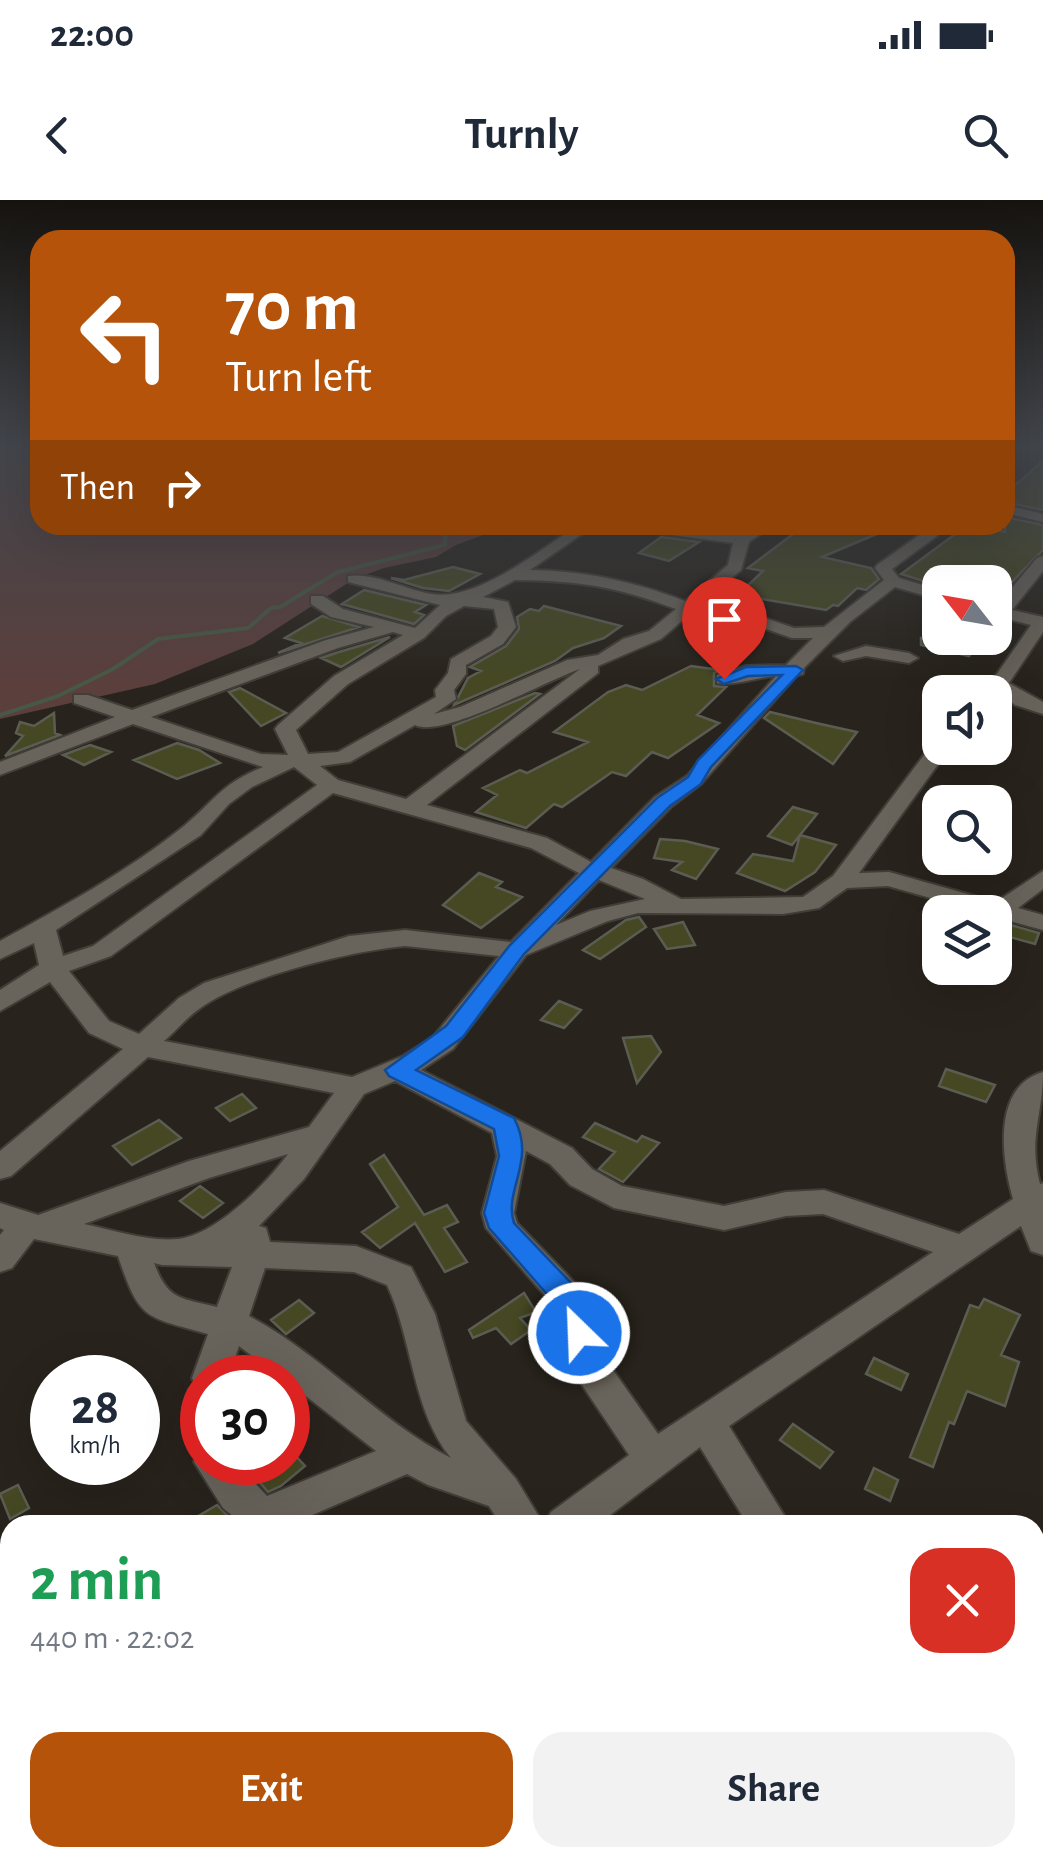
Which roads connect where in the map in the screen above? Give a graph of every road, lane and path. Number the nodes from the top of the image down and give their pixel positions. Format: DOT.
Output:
graph roads {
  1 [pos="573,535"];
  2 [pos="703,535"];
  3 [pos="750,535"];
  4 [pos="928,535"];
  5 [pos="742,540"];
  6 [pos="1043,562"];
  7 [pos="512,575"];
  8 [pos="354,579"];
  9 [pos="893,581"];
  10 [pos="922,590"];
  11 [pos="1012,596"];
  12 [pos="467,598"];
  13 [pos="316,600"];
  14 [pos="690,608"];
  15 [pos="1012,614"];
  16 [pos="1042,622"];
  17 [pos="394,627"];
  18 [pos="418,634"];
  19 [pos="838,644"];
  20 [pos="910,658"];
  21 [pos="603,660"];
  22 [pos="796,670"];
  23 [pos="1004,675"];
  24 [pos="724,679"];
  25 [pos="1012,696"];
  26 [pos="82,700"];
  27 [pos="1043,708"];
  28 [pos="129,718"];
  29 [pos="404,724"];
  30 [pos="300,759"];
  31 [pos="927,765"];
  32 [pos="0,769"];
  33 [pos="330,785"];
  34 [pos="409,808"];
  35 [pos="598,870"];
  36 [pos="1043,878"];
  37 [pos="842,881"];
  38 [pos="942,895"];
  39 [pos="1012,901"];
  40 [pos="673,904"];
  41 [pos="1012,915"];
  42 [pos="1043,923"];
  43 [pos="42,928"];
  44 [pos="517,950"];
  45 [pos="0,951"];
  46 [pos="53,968"];
  47 [pos="0,1002"];
  48 [pos="141,1046"];
  49 [pos="397,1070"];
  50 [pos="1043,1082"];
  51 [pos="354,1088"];
  52 [pos="506,1124"];
  53 [pos="321,1134"];
  54 [pos="0,1168"];
  55 [pos="1035,1201"];
  56 [pos="256,1211"];
  57 [pos="22,1222"];
  58 [pos="1043,1242"];
  59 [pos="130,1246"];
  60 [pos="964,1249"];
  61 [pos="186,1252"];
  62 [pos="253,1254"];
  63 [pos="0,1259"];
  64 [pos="229,1324"];
  65 [pos="218,1355"];
  66 [pos="705,1422"];
  67 [pos="408,1455"];
  68 [pos="653,1458"];
  69 [pos="230,1485"];
  70 [pos="502,1492"];
  71 [pos="517,1515"];
  72 [pos="578,1515"];
  73 [pos="764,1515"];
  1 -- 7 [label="street"];
  2 -- 5 [label="street"];
  3 -- 5 [label="street"];
  4 -- 9 [label="street"];
  5 -- 14 [label="street"];
  6 -- 11 [label="street"];
  7 -- 12 [label="street"];
  7 -- 14 [label="street"];
  8 -- 12 [label="street"];
  9 -- 10 [label="street"];
  9 -- 19 [label="street"];
  12 -- 18 [label="street"];
  12 -- 29 [label="street"];
  13 -- 17 [label="street"];
  14 -- 19 [label="street"];
  14 -- 21 [label="street"];
  15 -- 16 [label="street"];
  16 -- 23 [label="street"];
  17 -- 18 [label="street"];
  17 -- 28 [label="street"];
  18 -- 30 [label="street"];
  19 -- 20 [label="street"];
  19 -- 22 [label="street"];
  21 -- 29 [label="street"];
  21 -- 34 [label="street"];
  22 -- 24 [label="street"];
  22 -- 35 [label="street"];
  25 -- 27 [label="street"];
  26 -- 28 [label="street"];
  28 -- 30 [label="street"];
  28 -- 32 [label="street"];
  29 -- 30 [label="street"];
  30 -- 33 [label="street"];
  30 -- 43 [label="street"];
  31 -- 37 [label="street"];
  33 -- 34 [label="street"];
  33 -- 46 [label="street"];
  34 -- 35 [label="street"];
  35 -- 40 [label="street"];
  35 -- 44 [label="street"];
  36 -- 39 [label="street"];
  37 -- 38 [label="street"];
  37 -- 40 [label="street"];
  40 -- 44 [label="street"];
  41 -- 42 [label="street"];
  43 -- 45 [label="street"];
  43 -- 46 [label="street"];
  44 -- 48 [label="street"];
  44 -- 49 [label="street"];
  46 -- 47 [label="street"];
  46 -- 48 [label="street"];
  48 -- 51 [label="street"];
  48 -- 54 [label="street"];
  49 -- 51 [label="street"];
  49 -- 52 [label="street"];
  50 -- 55 [label="street"];
  51 -- 53 [label="street"];
  52 -- 60 [label="street"];
  52 -- 68 [label="street"];
  53 -- 56 [label="street"];
  53 -- 57 [label="street"];
  55 -- 58 [label="street"];
  55 -- 60 [label="street"];
  56 -- 61 [label="street"];
  56 -- 62 [label="street"];
  57 -- 59 [label="street"];
  57 -- 63 [label="street"];
  59 -- 61 [label="street"];
  59 -- 64 [label="street"];
  60 -- 66 [label="street"];
  61 -- 62 [label="street"];
  62 -- 64 [label="street"];
  62 -- 70 [label="street"];
  64 -- 65 [label="street"];
  64 -- 67 [label="street"];
  66 -- 68 [label="street"];
  66 -- 73 [label="street"];
  67 -- 69 [label="street"];
  67 -- 70 [label="street"];
  68 -- 72 [label="street"];
  70 -- 71 [label="street"];
}
